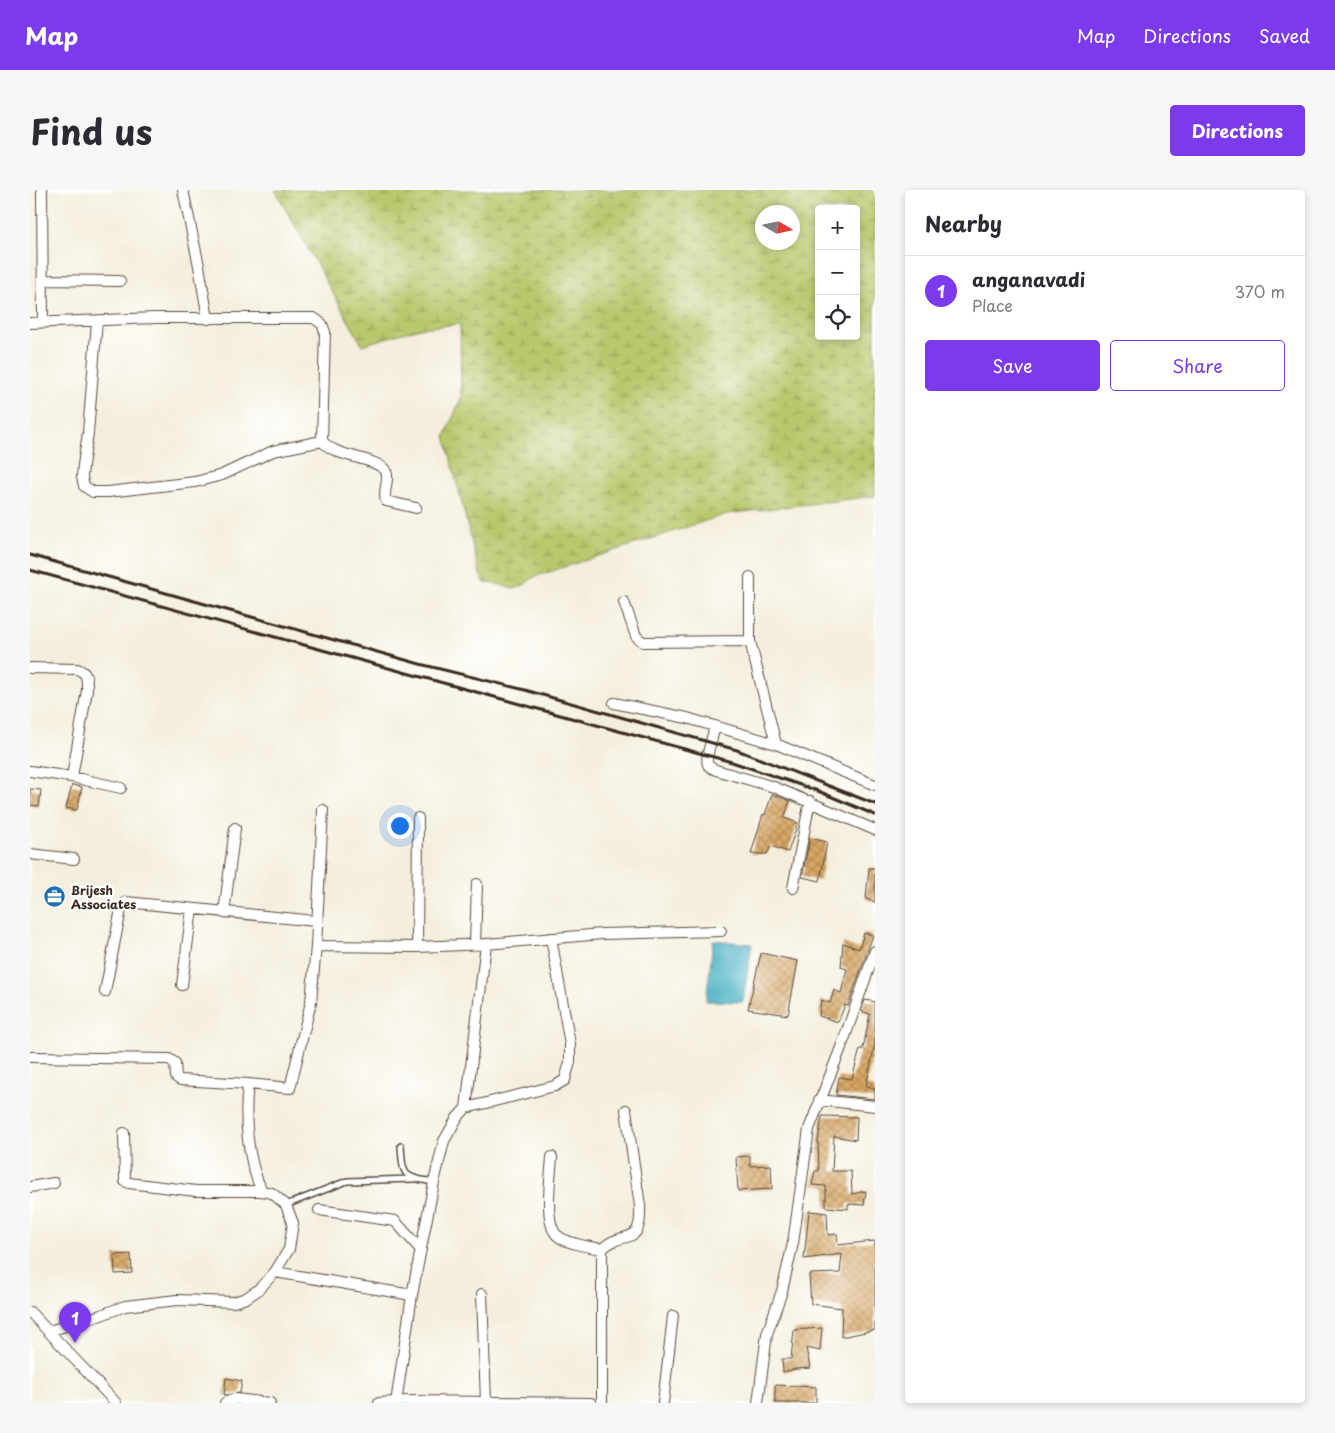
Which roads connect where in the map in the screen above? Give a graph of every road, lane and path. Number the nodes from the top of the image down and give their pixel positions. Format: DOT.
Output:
graph roads {
  1 [pos="42,190"];
  2 [pos="184,190"];
  3 [pos="44,280"];
  4 [pos="120,280"];
  5 [pos="208,318"];
  6 [pos="97,320"];
  7 [pos="43,322"];
  8 [pos="30,324"];
  9 [pos="322,441"];
  10 [pos="416,508"];
  11 [pos="750,577"];
  12 [pos="624,602"];
  13 [pos="750,641"];
  14 [pos="30,668"];
  15 [pos="614,703"];
  16 [pos="716,726"];
  17 [pos="776,744"];
  18 [pos="30,771"];
  19 [pos="72,777"];
  20 [pos="875,785"];
  21 [pos="121,788"];
  22 [pos="810,801"];
  23 [pos="323,810"];
  24 [pos="418,818"];
  25 [pos="235,828"];
  26 [pos="875,830"];
  27 [pos="30,854"];
  28 [pos="74,859"];
  29 [pos="477,884"];
  30 [pos="793,888"];
  31 [pos="192,909"];
  32 [pos="224,912"];
  33 [pos="316,921"];
  34 [pos="721,931"];
  35 [pos="551,938"];
  36 [pos="475,944"];
  37 [pos="486,944"];
  38 [pos="316,946"];
  39 [pos="417,947"];
  40 [pos="875,951"];
  41 [pos="182,986"];
  42 [pos="105,992"];
  43 [pos="30,1057"];
  44 [pos="248,1084"];
  45 [pos="819,1100"];
  46 [pos="875,1106"];
  47 [pos="466,1108"];
  48 [pos="626,1110"];
  49 [pos="124,1133"];
  50 [pos="401,1146"];
  51 [pos="552,1157"];
  52 [pos="413,1179"];
  53 [pos="434,1182"];
  54 [pos="54,1183"];
  55 [pos="30,1187"];
  56 [pos="262,1191"];
  57 [pos="286,1205"];
  58 [pos="319,1210"];
  59 [pos="602,1249"];
  60 [pos="421,1250"];
  61 [pos="275,1272"];
  62 [pos="482,1294"];
  63 [pos="412,1296"];
  64 [pos="30,1312"];
  65 [pos="673,1316"];
  66 [pos="49,1331"];
  67 [pos="396,1402"];
  68 [pos="464,1402"];
  69 [pos="486,1402"];
  70 [pos="116,1403"];
  71 [pos="224,1403"];
  72 [pos="270,1403"];
  73 [pos="379,1403"];
  74 [pos="591,1403"];
  75 [pos="602,1403"];
  76 [pos="663,1403"];
  77 [pos="758,1403"];
  1 -- 3 [label="street"];
  2 -- 5 [label="street"];
  3 -- 4 [label="street"];
  3 -- 7 [label="street"];
  5 -- 6 [label="street"];
  5 -- 9 [label="street"];
  6 -- 7 [label="street"];
  6 -- 9 [label="street"];
  7 -- 8 [label="street"];
  9 -- 10 [label="street"];
  11 -- 13 [label="street"];
  12 -- 13 [label="street"];
  13 -- 17 [label="street"];
  14 -- 19 [label="street"];
  15 -- 16 [label="street"];
  16 -- 17 [label="street"];
  16 -- 22 [label="street"];
  17 -- 20 [label="street"];
  18 -- 19 [label="street"];
  19 -- 21 [label="street"];
  22 -- 26 [label="street"];
  22 -- 30 [label="street"];
  23 -- 33 [label="street"];
  24 -- 39 [label="street"];
  25 -- 32 [label="street"];
  27 -- 28 [label="street"];
  29 -- 36 [label="street"];
  31 -- 32 [label="street"];
  31 -- 41 [label="street"];
  31 -- 42 [label="street"];
  32 -- 33 [label="street"];
  33 -- 38 [label="street"];
  34 -- 35 [label="street"];
  35 -- 37 [label="street"];
  35 -- 47 [label="street"];
  36 -- 37 [label="street"];
  36 -- 39 [label="street"];
  37 -- 47 [label="street"];
  38 -- 39 [label="street"];
  38 -- 44 [label="street"];
  40 -- 45 [label="street"];
  43 -- 44 [label="street"];
  44 -- 56 [label="street"];
  45 -- 46 [label="street"];
  45 -- 77 [label="street"];
  47 -- 53 [label="street"];
  48 -- 59 [label="street"];
  49 -- 56 [label="street"];
  50 -- 52 [label="lane"];
  51 -- 59 [label="street"];
  52 -- 53 [label="lane"];
  52 -- 57 [label="lane"];
  53 -- 60 [label="street"];
  54 -- 55 [label="street"];
  56 -- 57 [label="street"];
  57 -- 61 [label="street"];
  58 -- 60 [label="street"];
  59 -- 75 [label="street"];
  60 -- 63 [label="street"];
  61 -- 63 [label="street"];
  61 -- 66 [label="street"];
  62 -- 69 [label="street"];
  63 -- 67 [label="street"];
  64 -- 66 [label="street"];
  65 -- 76 [label="street"];
  66 -- 70 [label="street"];
  67 -- 68 [label="street"];
  67 -- 73 [label="street"];
  68 -- 69 [label="street"];
  69 -- 74 [label="street"];
  71 -- 72 [label="street"];
}
